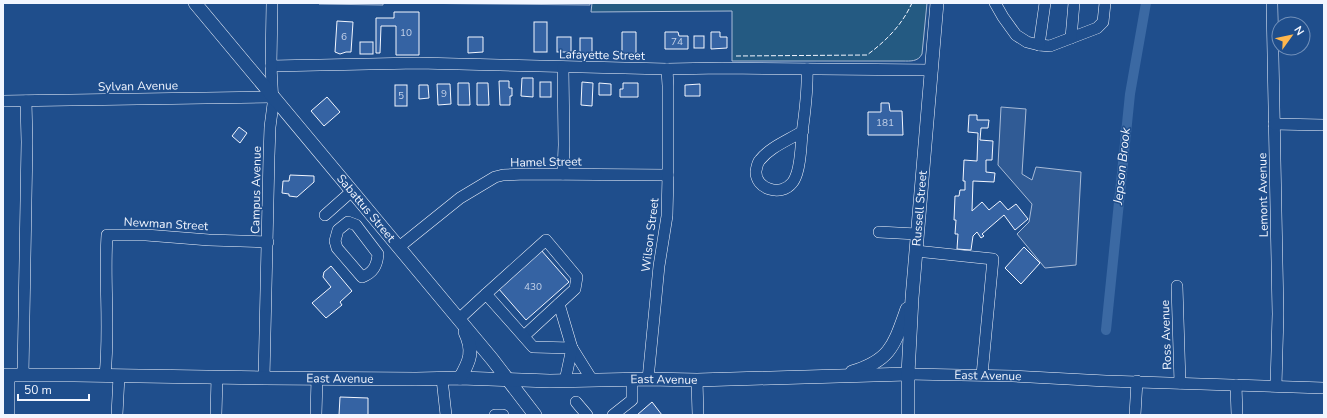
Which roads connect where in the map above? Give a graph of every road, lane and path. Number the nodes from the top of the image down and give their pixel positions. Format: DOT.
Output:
graph roads {
  1 [pos="196,3"];
  2 [pos="272,3"];
  3 [pos="937,3"];
  4 [pos="995,3"];
  5 [pos="1045,3"];
  6 [pos="1074,3"];
  7 [pos="1105,3"];
  8 [pos="1272,3"];
  9 [pos="1071,38"];
  10 [pos="1039,45"];
  11 [pos="271,66"];
  12 [pos="563,67"];
  13 [pos="667,69"];
  14 [pos="807,70"];
  15 [pos="932,70"];
  16 [pos="273,97"];
  17 [pos="3,100"];
  18 [pos="26,101"];
  19 [pos="1274,124"];
  20 [pos="1324,125"];
  21 [pos="803,131"];
  22 [pos="563,174"];
  23 [pos="668,175"];
  24 [pos="352,191"];
  25 [pos="371,214"];
  26 [pos="325,215"];
  27 [pos="356,227"];
  28 [pos="879,232"];
  29 [pos="917,234"];
  30 [pos="268,242"];
  31 [pos="399,247"];
  32 [pos="916,251"];
  33 [pos="1177,286"];
  34 [pos="486,294"];
  35 [pos="912,298"];
  36 [pos="559,304"];
  37 [pos="460,321"];
  38 [pos="524,336"];
  39 [pos="572,348"];
  40 [pos="23,374"];
  41 [pos="908,374"];
  42 [pos="6,375"];
  43 [pos="105,375"];
  44 [pos="982,375"];
  45 [pos="119,376"];
  46 [pos="838,376"];
  47 [pos="217,377"];
  48 [pos="264,378"];
  49 [pos="317,378"];
  50 [pos="460,378"];
  51 [pos="442,379"];
  52 [pos="632,379"];
  53 [pos="648,379"];
  54 [pos="509,380"];
  55 [pos="592,380"];
  56 [pos="697,380"];
  57 [pos="565,381"];
  58 [pos="1137,381"];
  59 [pos="1180,383"];
  60 [pos="1236,385"];
  61 [pos="1276,386"];
  62 [pos="1324,388"];
  63 [pos="576,402"];
  64 [pos="9,415"];
  65 [pos="117,415"];
  66 [pos="216,415"];
  67 [pos="316,415"];
  68 [pos="446,415"];
  69 [pos="496,415"];
  70 [pos="503,415"];
  71 [pos="535,415"];
  72 [pos="587,415"];
  73 [pos="613,415"];
  74 [pos="698,415"];
  75 [pos="908,415"];
  76 [pos="1135,415"];
  77 [pos="1236,415"];
  1 -- 16 [label="main road, Sabattus Street"];
  2 -- 11 [label="street, Campus Avenue"];
  3 -- 15 [label="main road, Russell Street"];
  4 -- 10 [label="street"];
  5 -- 10 [label="street"];
  6 -- 9 [label="street"];
  7 -- 9 [label="street"];
  8 -- 19 [label="street, Lemont Avenue"];
  9 -- 10 [label="street"];
  11 -- 12 [label="street, Lafayette Street"];
  11 -- 16 [label="street, Campus Avenue"];
  12 -- 13 [label="street, Lafayette Street"];
  12 -- 22 [label="street"];
  13 -- 14 [label="street, Lafayette Street"];
  13 -- 23 [label="street, Wilson Street"];
  14 -- 15 [label="street, Lafayette Street"];
  14 -- 21 [label="street"];
  15 -- 29 [label="main road, Russell Street"];
  16 -- 18 [label="street, Sylvan Avenue"];
  16 -- 24 [label="main road, Sabattus Street"];
  16 -- 30 [label="street, Campus Avenue"];
  17 -- 18 [label="street, Sylvan Avenue"];
  18 -- 40 [label="street"];
  19 -- 20 [label="street"];
  19 -- 61 [label="street, Lemont Avenue"];
  21 -- 21 [label="street"];
  22 -- 23 [label="street, Hamel Street"];
  22 -- 31 [label="street, Hamel Street"];
  23 -- 53 [label="street, Wilson Street"];
  24 -- 25 [label="main road, Sabattus Street"];
  24 -- 26 [label="street"];
  25 -- 27 [label="street"];
  25 -- 31 [label="main road, Sabattus Street"];
  28 -- 29 [label="street"];
  29 -- 32 [label="main road, Russell Street"];
  30 -- 43 [label="street, Newman Street"];
  30 -- 48 [label="street, Campus Avenue"];
  31 -- 37 [label="main road, Sabattus Street"];
  32 -- 35 [label="main road, Russell Street"];
  32 -- 44 [label="street"];
  33 -- 59 [label="street, Ross Avenue"];
  34 -- 36 [label="street"];
  34 -- 37 [label="street"];
  34 -- 38 [label="street"];
  35 -- 41 [label="main road, Russell Street"];
  35 -- 46 [label="main road"];
  36 -- 38 [label="street"];
  36 -- 39 [label="street"];
  37 -- 50 [label="main road"];
  37 -- 54 [label="main road, Sabattus Street"];
  38 -- 39 [label="street"];
  39 -- 55 [label="street"];
  39 -- 57 [label="street"];
  40 -- 42 [label="main road, East Avenue"];
  40 -- 43 [label="main road, East Avenue"];
  41 -- 44 [label="street, East Avenue"];
  41 -- 46 [label="main road, East Avenue"];
  41 -- 75 [label="main road, Russell Street"];
  42 -- 64 [label="street"];
  43 -- 45 [label="main road, East Avenue"];
  44 -- 58 [label="street, East Avenue"];
  45 -- 47 [label="main road, East Avenue"];
  45 -- 65 [label="street"];
  46 -- 56 [label="main road, East Avenue"];
  47 -- 48 [label="main road, East Avenue"];
  47 -- 66 [label="street"];
  48 -- 49 [label="main road, East Avenue"];
  49 -- 51 [label="main road, East Avenue"];
  49 -- 67 [label="street"];
  50 -- 51 [label="main road, East Avenue"];
  50 -- 54 [label="main road, East Avenue"];
  51 -- 68 [label="street"];
  52 -- 53 [label="main road, East Avenue"];
  52 -- 55 [label="main road, East Avenue"];
  52 -- 73 [label="street"];
  53 -- 56 [label="main road, East Avenue"];
  54 -- 57 [label="main road, East Avenue"];
  54 -- 71 [label="main road, Sabattus Street"];
  55 -- 57 [label="main road, East Avenue"];
  56 -- 74 [label="street"];
  58 -- 59 [label="street, East Avenue"];
  58 -- 76 [label="street"];
  59 -- 60 [label="street, East Avenue"];
  60 -- 61 [label="street, East Avenue"];
  60 -- 77 [label="street"];
  61 -- 62 [label="street, East Avenue"];
  63 -- 72 [label="street"];
  69 -- 70 [label="street"];
}
